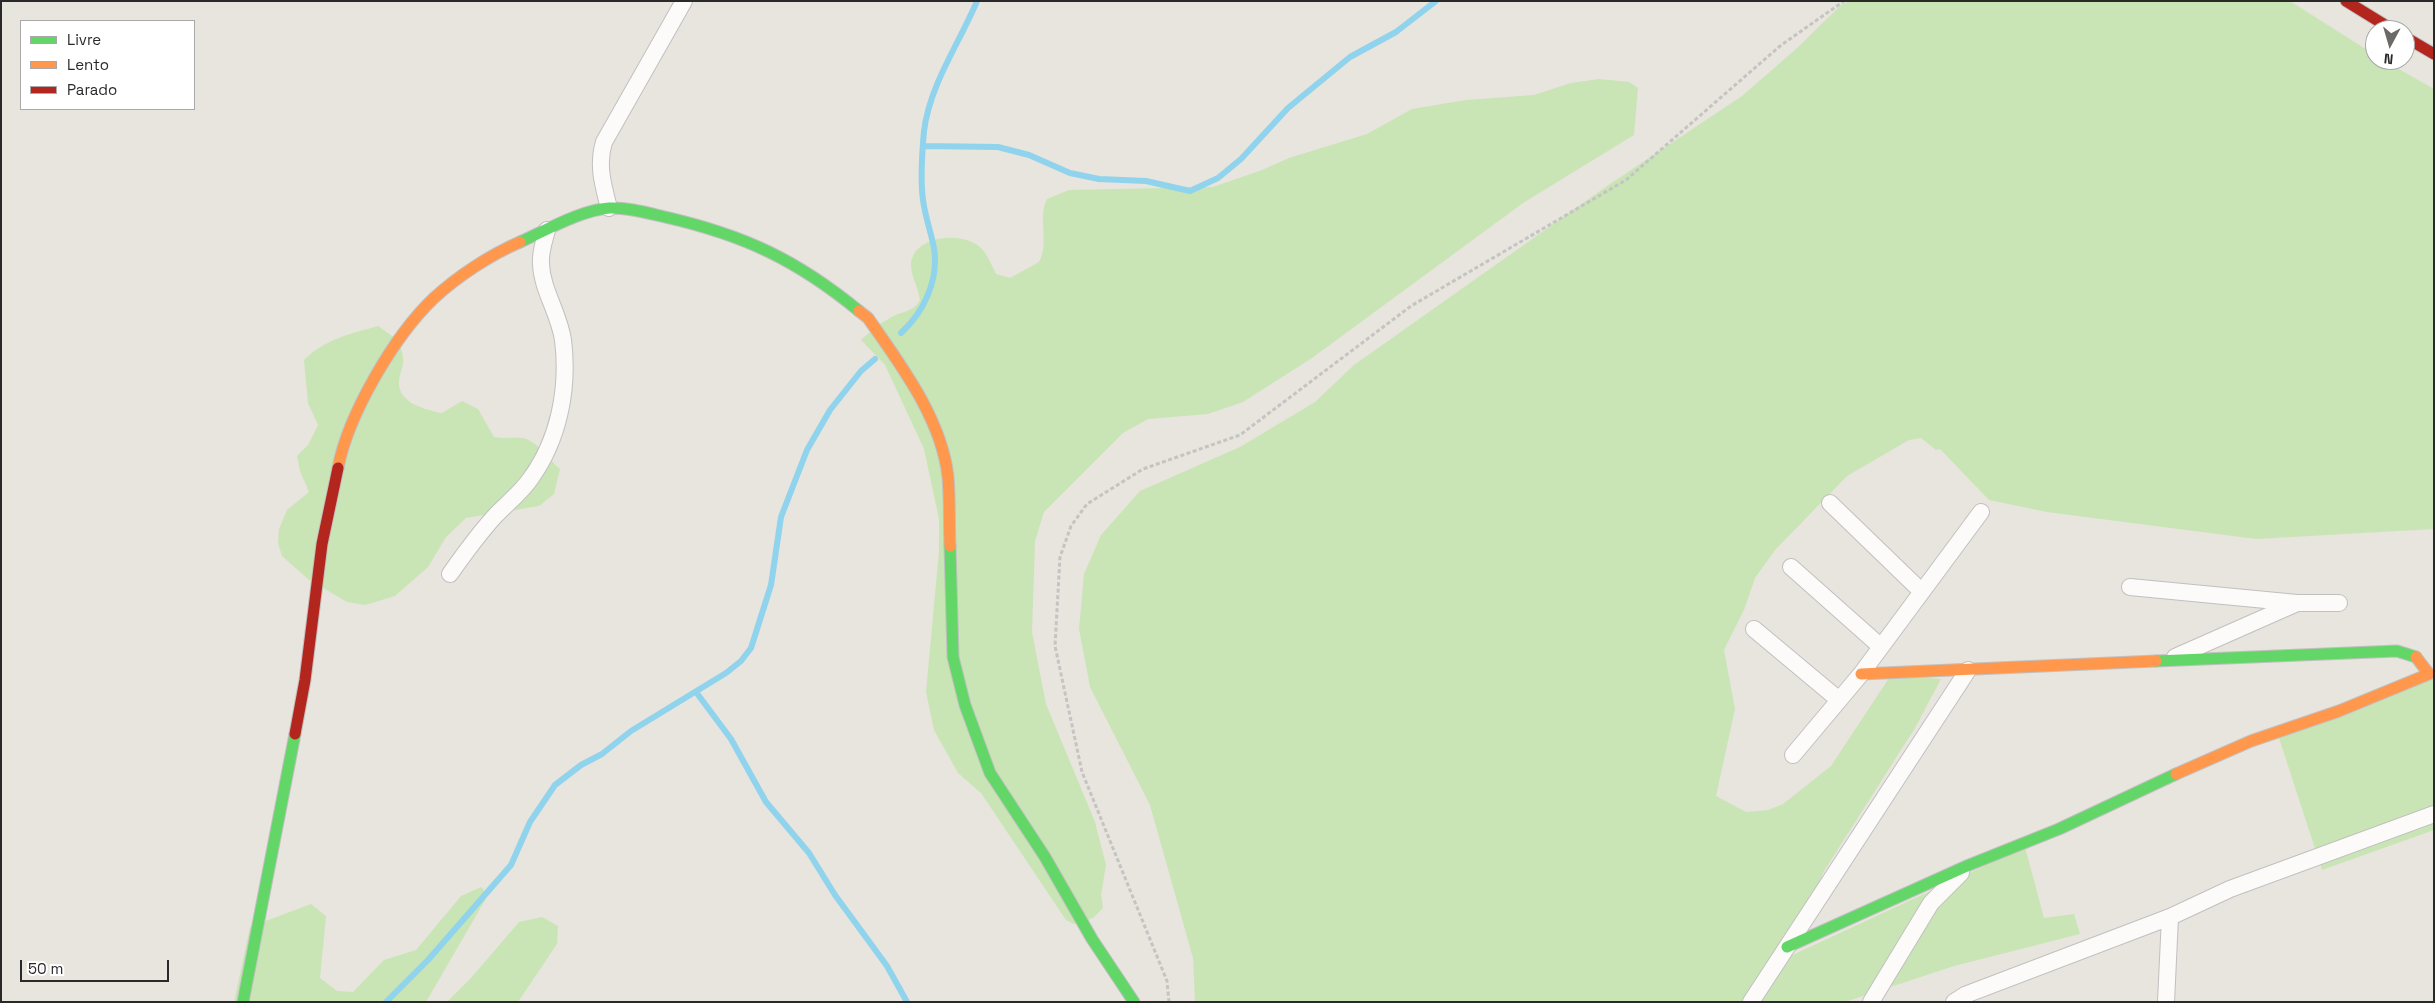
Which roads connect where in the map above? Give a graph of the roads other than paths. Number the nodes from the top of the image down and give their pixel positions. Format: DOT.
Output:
graph roads {
  1 [pos="684,1"];
  2 [pos="2346,1"];
  3 [pos="2377,20"];
  4 [pos="2415,43"];
  5 [pos="2434,54"];
  6 [pos="609,208"];
  7 [pos="546,230"];
  8 [pos="1830,503"];
  9 [pos="1980,512"];
  10 [pos="1791,567"];
  11 [pos="450,574"];
  12 [pos="2130,587"];
  13 [pos="1921,591"];
  14 [pos="2297,603"];
  15 [pos="2339,603"];
  16 [pos="1754,629"];
  17 [pos="1880,646"];
  18 [pos="2168,660"];
  19 [pos="1968,670"];
  20 [pos="1861,674"];
  21 [pos="1839,700"];
  22 [pos="1793,755"];
  23 [pos="2434,814"];
  24 [pos="1969,865"];
  25 [pos="2170,917"];
  26 [pos="1787,947"];
  27 [pos="243,1002"];
  28 [pos="1134,1002"];
  29 [pos="1751,1002"];
  30 [pos="1871,1002"];
  31 [pos="1954,1002"];
  32 [pos="2166,1002"];
  1 -- 6 [label="street"];
  2 -- 3 [label="street"];
  4 -- 5 [label="street"];
  6 -- 7 [label="street"];
  6 -- 28 [label="street"];
  7 -- 11 [label="street"];
  7 -- 27 [label="street"];
  8 -- 13 [label="street"];
  9 -- 13 [label="street"];
  10 -- 17 [label="street"];
  12 -- 14 [label="street"];
  13 -- 17 [label="street"];
  14 -- 15 [label="street"];
  14 -- 18 [label="street"];
  16 -- 21 [label="street"];
  17 -- 20 [label="street"];
  18 -- 19 [label="street"];
  18 -- 24 [label="street"];
  19 -- 20 [label="street"];
  19 -- 26 [label="street"];
  20 -- 21 [label="street"];
  21 -- 22 [label="street"];
  23 -- 25 [label="street"];
  24 -- 26 [label="street"];
  24 -- 30 [label="street"];
  25 -- 31 [label="street"];
  25 -- 32 [label="street"];
  26 -- 29 [label="street"];
}
